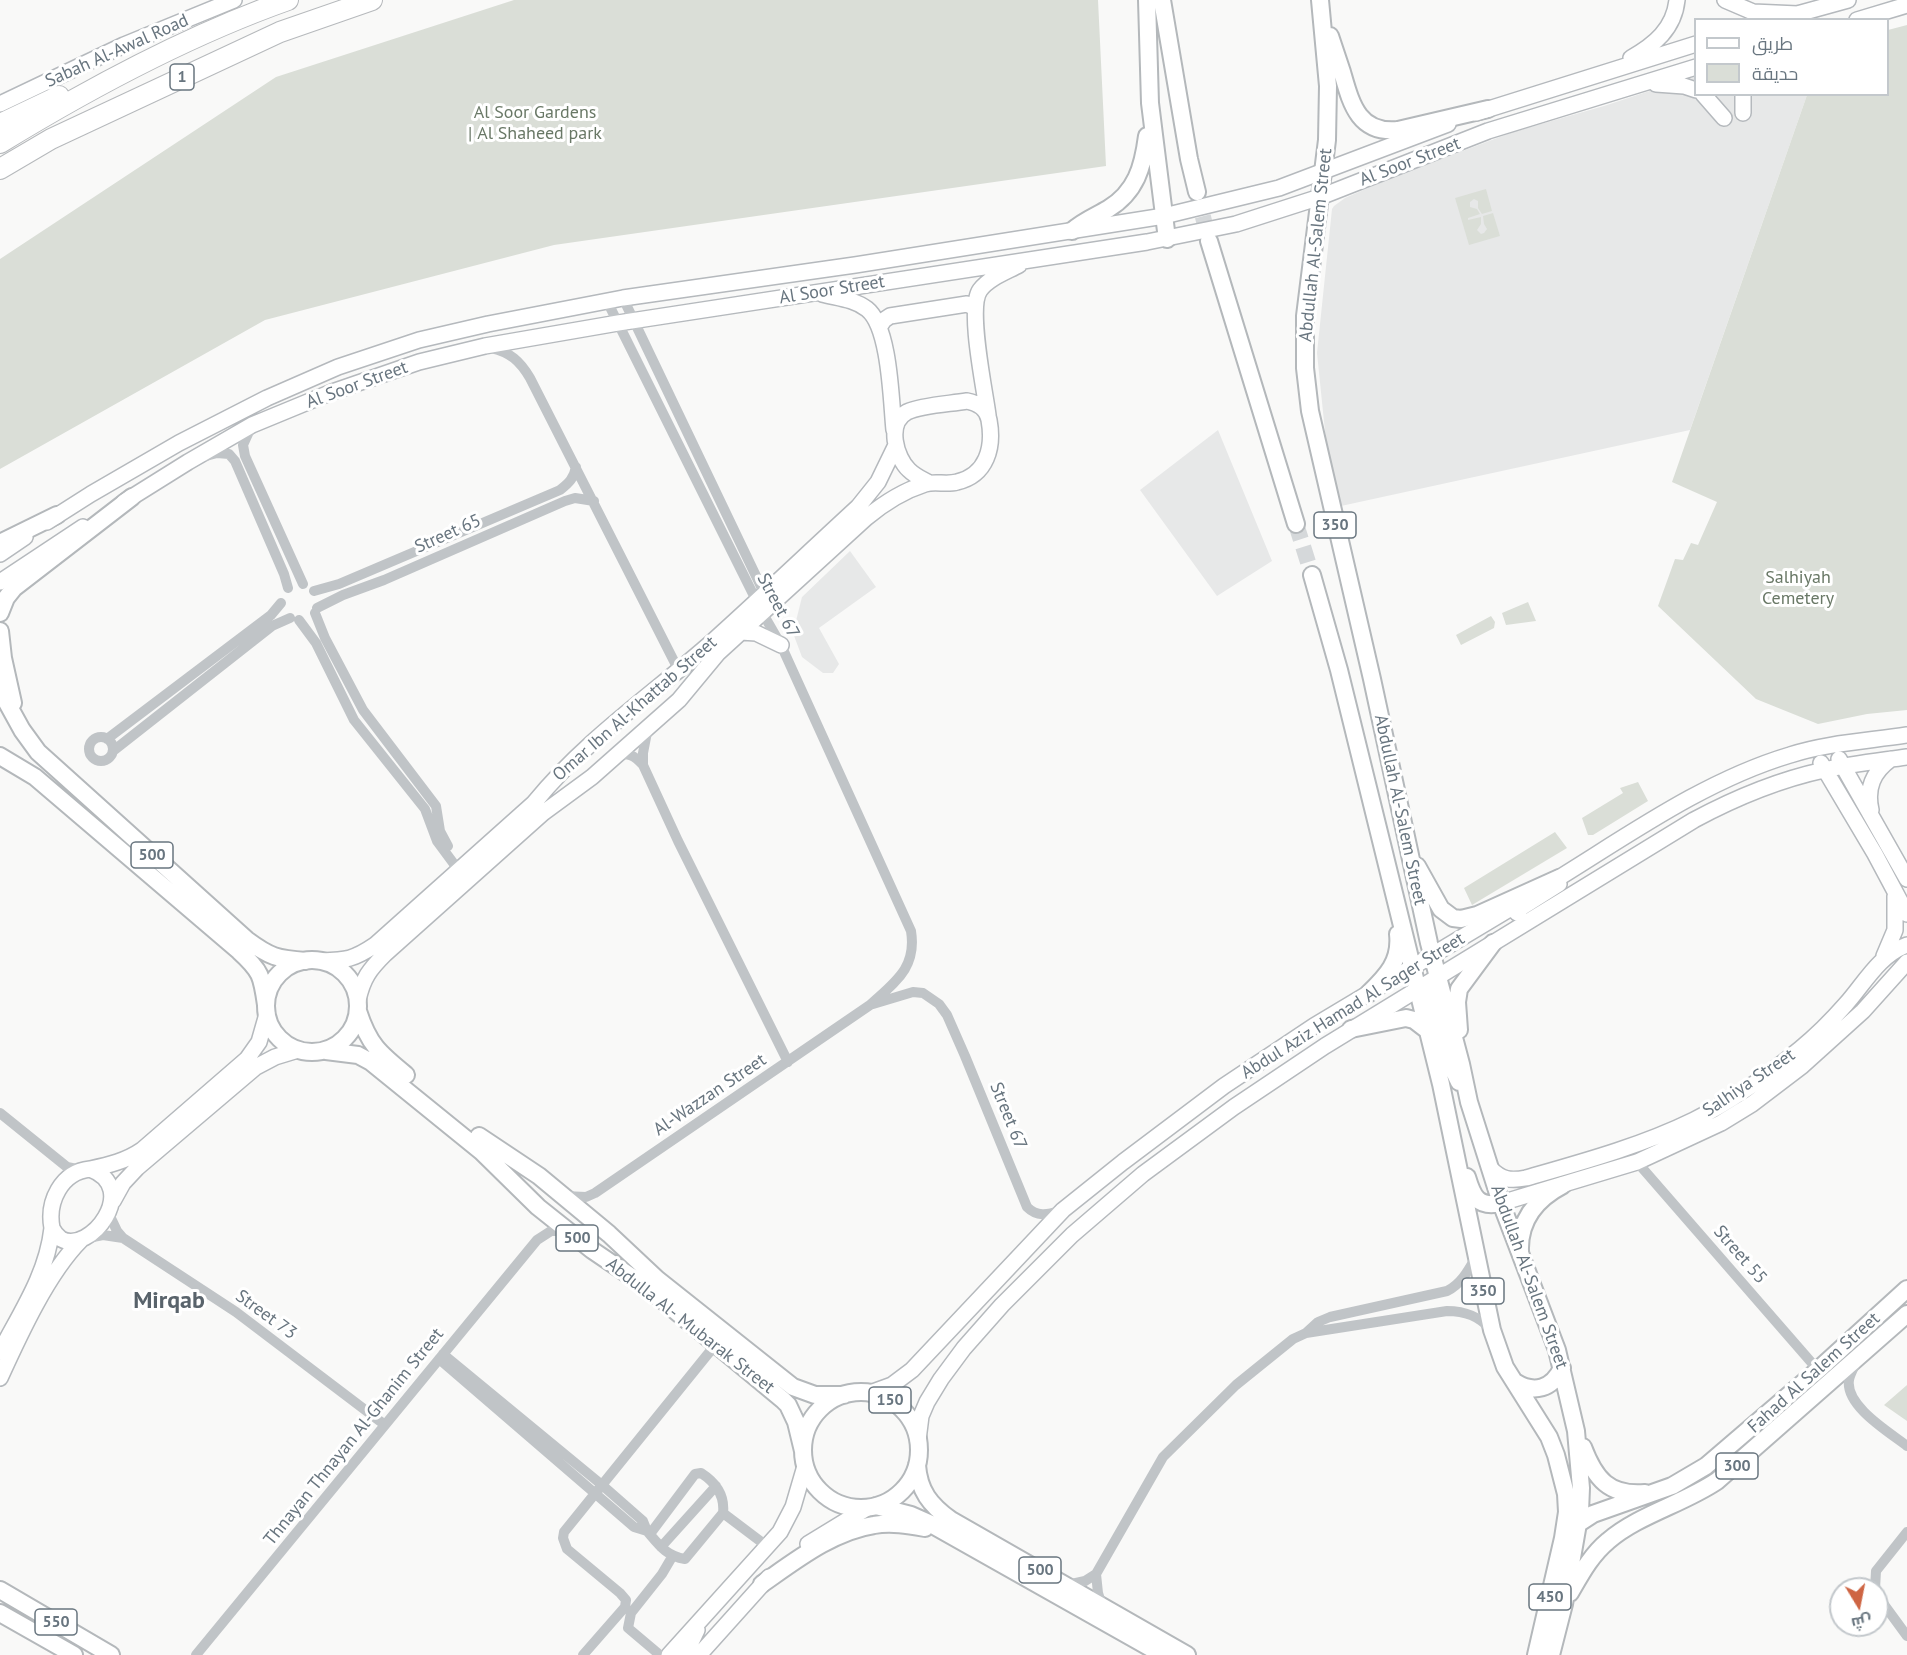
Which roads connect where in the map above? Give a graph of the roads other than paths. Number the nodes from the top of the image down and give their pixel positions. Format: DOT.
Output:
graph roads {
  1 [pos="234,0"];
  2 [pos="288,0"];
  3 [pos="372,0"];
  4 [pos="1147,0"];
  5 [pos="1162,0"];
  6 [pos="1677,0"];
  7 [pos="1725,0"];
  8 [pos="1848,0"];
  9 [pos="1907,5"];
  10 [pos="1321,6"];
  11 [pos="1890,10"];
  12 [pos="1907,11"];
  13 [pos="1798,14"];
  14 [pos="1785,18"];
  15 [pos="1864,18"];
  16 [pos="194,37"];
  17 [pos="1694,44"];
  18 [pos="1694,67"];
  19 [pos="1608,71"];
  20 [pos="1644,83"];
  21 [pos="1694,90"];
  22 [pos="1705,96"];
  23 [pos="1743,96"];
  24 [pos="129,101"];
  25 [pos="1150,103"];
  26 [pos="0,104"];
  27 [pos="1488,109"];
  28 [pos="1743,112"];
  29 [pos="1724,118"];
  30 [pos="0,124"];
  31 [pos="0,143"];
  32 [pos="0,169"];
  33 [pos="1323,172"];
  34 [pos="0,184"];
  35 [pos="1197,192"];
  36 [pos="1320,197"];
  37 [pos="1164,216"];
  38 [pos="1072,231"];
  39 [pos="1167,239"];
  40 [pos="1209,241"];
  41 [pos="1028,260"];
  42 [pos="813,292"];
  43 [pos="623,298"];
  44 [pos="607,301"];
  45 [pos="975,308"];
  46 [pos="634,320"];
  47 [pos="618,323"];
  48 [pos="880,326"];
  49 [pos="485,346"];
  50 [pos="988,415"];
  51 [pos="252,425"];
  52 [pos="896,439"];
  53 [pos="188,462"];
  54 [pos="576,467"];
  55 [pos="878,482"];
  56 [pos="929,483"];
  57 [pos="132,497"];
  58 [pos="893,498"];
  59 [pos="594,501"];
  60 [pos="57,515"];
  61 [pos="1296,524"];
  62 [pos="0,543"];
  63 [pos="0,554"];
  64 [pos="1312,576"];
  65 [pos="0,582"];
  66 [pos="303,584"];
  67 [pos="288,588"];
  68 [pos="314,591"];
  69 [pos="281,603"];
  70 [pos="763,603"];
  71 [pos="316,611"];
  72 [pos="0,613"];
  73 [pos="295,619"];
  74 [pos="0,631"];
  75 [pos="741,632"];
  76 [pos="780,645"];
  77 [pos="678,669"];
  78 [pos="662,684"];
  79 [pos="0,690"];
  80 [pos="679,700"];
  81 [pos="17,721"];
  82 [pos="648,727"];
  83 [pos="1907,735"];
  84 [pos="107,739"];
  85 [pos="1907,744"];
  86 [pos="113,751"];
  87 [pos="1836,754"];
  88 [pos="0,756"];
  89 [pos="614,757"];
  90 [pos="1907,757"];
  91 [pos="1891,759"];
  92 [pos="573,760"];
  93 [pos="1820,762"];
  94 [pos="643,765"];
  95 [pos="592,777"];
  96 [pos="1872,816"];
  97 [pos="1380,837"];
  98 [pos="1889,846"];
  99 [pos="1407,849"];
  100 [pos="1875,854"];
  101 [pos="1596,855"];
  102 [pos="469,860"];
  103 [pos="455,873"];
  104 [pos="1559,878"];
  105 [pos="1907,879"];
  106 [pos="1393,892"];
  107 [pos="1895,893"];
  108 [pos="1907,914"];
  109 [pos="1520,926"];
  110 [pos="910,931"];
  111 [pos="1493,943"];
  112 [pos="1907,945"];
  113 [pos="313,961"];
  114 [pos="1421,962"];
  115 [pos="1907,962"];
  116 [pos="1880,963"];
  117 [pos="1907,981"];
  118 [pos="1427,983"];
  119 [pos="1884,988"];
  120 [pos="1368,994"];
  121 [pos="939,1004"];
  122 [pos="358,1005"];
  123 [pos="870,1005"];
  124 [pos="266,1009"];
  125 [pos="1351,1029"];
  126 [pos="1427,1030"];
  127 [pos="298,1050"];
  128 [pos="326,1050"];
  129 [pos="788,1062"];
  130 [pos="1461,1064"];
  131 [pos="1440,1084"];
  132 [pos="1466,1089"];
  133 [pos="0,1113"];
  134 [pos="1692,1121"];
  135 [pos="1637,1162"];
  136 [pos="62,1163"];
  137 [pos="1490,1168"];
  138 [pos="86,1170"];
  139 [pos="533,1172"];
  140 [pos="1563,1185"];
  141 [pos="60,1186"];
  142 [pos="518,1189"];
  143 [pos="563,1196"];
  144 [pos="1501,1203"];
  145 [pos="110,1207"];
  146 [pos="538,1207"];
  147 [pos="1063,1210"];
  148 [pos="52,1228"];
  149 [pos="568,1231"];
  150 [pos="123,1238"];
  151 [pos="83,1239"];
  152 [pos="537,1240"];
  153 [pos="618,1243"];
  154 [pos="1520,1255"];
  155 [pos="1476,1257"];
  156 [pos="605,1259"];
  157 [pos="1907,1289"];
  158 [pos="1437,1293"];
  159 [pos="1439,1312"];
  160 [pos="1907,1314"];
  161 [pos="1492,1330"];
  162 [pos="1306,1333"];
  163 [pos="716,1344"];
  164 [pos="3,1354"];
  165 [pos="441,1357"];
  166 [pos="1857,1359"];
  167 [pos="1562,1368"];
  168 [pos="1818,1370"];
  169 [pos="0,1378"];
  170 [pos="1515,1382"];
  171 [pos="870,1393"];
  172 [pos="844,1395"];
  173 [pos="385,1425"];
  174 [pos="1576,1431"];
  175 [pos="918,1440"];
  176 [pos="1907,1446"];
  177 [pos="804,1458"];
  178 [pos="917,1466"];
  179 [pos="716,1486"];
  180 [pos="598,1489"];
  181 [pos="1658,1492"];
  182 [pos="1619,1505"];
  183 [pos="872,1507"];
  184 [pos="723,1513"];
  185 [pos="1579,1522"];
  186 [pos="1628,1528"];
  187 [pos="1907,1532"];
  188 [pos="648,1533"];
  189 [pos="957,1537"];
  190 [pos="1563,1538"];
  191 [pos="661,1547"];
  192 [pos="768,1547"];
  193 [pos="672,1557"];
  194 [pos="1096,1574"];
  195 [pos="1876,1577"];
  196 [pos="762,1584"];
  197 [pos="1067,1585"];
  198 [pos="0,1590"];
  199 [pos="1563,1604"];
  200 [pos="1102,1606"];
  201 [pos="1889,1611"];
  202 [pos="0,1613"];
  203 [pos="699,1622"];
  204 [pos="1907,1636"];
  205 [pos="106,1653"];
  206 [pos="74,1655"];
  207 [pos="196,1655"];
  208 [pos="583,1655"];
  209 [pos="660,1655"];
  210 [pos="669,1655"];
  211 [pos="684,1655"];
  212 [pos="699,1655"];
  213 [pos="1163,1655"];
  214 [pos="1187,1655"];
  215 [pos="1536,1655"];
  216 [pos="1551,1655"];
  1 -- 26 [label="main road, Sabah Al-Awal Road"];
  2 -- 16 [label="highway, Sabah Al-Awal Road / 1"];
  3 -- 24 [label="highway, 1"];
  4 -- 25 [label="main road"];
  5 -- 35 [label="main road"];
  6 -- 19 [label="main road"];
  7 -- 13 [label="main road"];
  8 -- 13 [label="main road"];
  9 -- 11 [label="main road"];
  10 -- 27 [label="main road"];
  10 -- 33 [label="main road, Abdullah Al-Salem Street / 350"];
  11 -- 12 [label="street"];
  11 -- 15 [label="main road"];
  13 -- 14 [label="main road"];
  16 -- 30 [label="highway"];
  16 -- 31 [label="highway, Sabah Al-Awal Road / 1"];
  17 -- 19 [label="main road, Al Soor Street"];
  18 -- 20 [label="main road, Al Soor Street"];
  19 -- 27 [label="main road, Al Soor Street"];
  20 -- 21 [label="main road"];
  20 -- 36 [label="main road, Al Soor Street"];
  22 -- 29 [label="main road"];
  23 -- 28 [label="main road"];
  24 -- 32 [label="highway, 1"];
  24 -- 34 [label="highway"];
  25 -- 37 [label="main road"];
  25 -- 38 [label="main road"];
  27 -- 33 [label="main road, Al Soor Street"];
  33 -- 36 [label="main road, Abdullah Al-Salem Street / 350"];
  33 -- 37 [label="main road, Al Soor Street"];
  36 -- 39 [label="main road, Al Soor Street"];
  36 -- 99 [label="main road, Abdullah Al-Salem Street / 350"];
  37 -- 38 [label="main road, Al Soor Street"];
  37 -- 39 [label="main road"];
  38 -- 43 [label="main road, Al Soor Street"];
  39 -- 41 [label="main road, Al Soor Street"];
  40 -- 61 [label="main road, 350"];
  41 -- 42 [label="main road, Al Soor Street"];
  41 -- 45 [label="main road"];
  42 -- 46 [label="main road, Al Soor Street"];
  42 -- 48 [label="main road"];
  43 -- 44 [label="main road, Al Soor Street"];
  43 -- 46 [label="street, Street 67"];
  44 -- 47 [label="street, Street 67"];
  44 -- 60 [label="main road, Al Soor Street"];
  45 -- 48 [label="main road"];
  45 -- 50 [label="main road"];
  46 -- 47 [label="main road, Al Soor Street"];
  46 -- 70 [label="street, Street 67"];
  47 -- 49 [label="main road, Al Soor Street"];
  47 -- 70 [label="street, Street 67"];
  48 -- 52 [label="main road"];
  49 -- 51 [label="main road, Al Soor Street"];
  49 -- 54 [label="street"];
  50 -- 52 [label="main road"];
  50 -- 56 [label="main road"];
  51 -- 53 [label="main road, Al Soor Street"];
  51 -- 66 [label="street"];
  52 -- 55 [label="main road, Omar Ibn Al-Khattab Street"];
  52 -- 56 [label="main road"];
  53 -- 57 [label="main road, Al Soor Street"];
  53 -- 67 [label="street"];
  54 -- 59 [label="street"];
  54 -- 68 [label="street, Street 65"];
  55 -- 58 [label="main road"];
  55 -- 70 [label="main road, Omar Ibn Al-Khattab Street"];
  56 -- 58 [label="main road, Omar Ibn Al-Khattab Street"];
  57 -- 65 [label="main road, Al Soor Street"];
  57 -- 72 [label="main road"];
  58 -- 70 [label="main road, Omar Ibn Al-Khattab Street"];
  59 -- 71 [label="street, Street 65"];
  59 -- 77 [label="street"];
  60 -- 62 [label="main road"];
  60 -- 63 [label="main road, Al Soor Street"];
  64 -- 97 [label="main road, Abdullah Al-Salem Street / 350"];
  66 -- 67 [label="street"];
  66 -- 68 [label="street"];
  67 -- 69 [label="street"];
  68 -- 71 [label="street"];
  69 -- 73 [label="street"];
  69 -- 84 [label="street"];
  70 -- 75 [label="main road, Omar Ibn Al-Khattab Street"];
  70 -- 76 [label="street, Street 67"];
  70 -- 77 [label="main road, Omar Ibn Al-Khattab Street"];
  71 -- 73 [label="street"];
  71 -- 102 [label="street"];
  73 -- 86 [label="street"];
  73 -- 103 [label="street"];
  74 -- 81 [label="main road"];
  75 -- 76 [label="main road"];
  75 -- 80 [label="main road, Omar Ibn Al-Khattab Street"];
  76 -- 110 [label="street, Street 67"];
  77 -- 78 [label="main road, Omar Ibn Al-Khattab Street"];
  78 -- 80 [label="main road"];
  78 -- 92 [label="main road, Omar Ibn Al-Khattab Street"];
  79 -- 81 [label="main road, 500"];
  80 -- 82 [label="main road, Omar Ibn Al-Khattab Street"];
  81 -- 113 [label="main road, 500"];
  82 -- 89 [label="main road, Omar Ibn Al-Khattab Street"];
  82 -- 94 [label="street"];
  83 -- 87 [label="main road, Abdul Aziz Hamad Al Sager Street / 150"];
  84 -- 86 [label="street"];
  84 -- 86 [label="street"];
  85 -- 87 [label="main road"];
  87 -- 91 [label="main road, Abdul Aziz Hamad Al Sager Street / 150"];
  87 -- 93 [label="main road, Abdul Aziz Hamad Al Sager Street / 150"];
  87 -- 93 [label="main road, Abdul Aziz Hamad Al Sager Street / 150"];
  87 -- 96 [label="main road"];
  88 -- 124 [label="main road, 500"];
  89 -- 94 [label="street"];
  89 -- 95 [label="main road, Omar Ibn Al-Khattab Street"];
  90 -- 91 [label="main road, Abdul Aziz Hamad Al Sager Street / 150"];
  91 -- 96 [label="main road"];
  92 -- 95 [label="main road"];
  92 -- 102 [label="main road, Omar Ibn Al-Khattab Street"];
  93 -- 100 [label="main road"];
  93 -- 101 [label="main road, Abdul Aziz Hamad Al Sager Street / 150"];
  93 -- 109 [label="main road, Abdul Aziz Hamad Al Sager Street / 150"];
  94 -- 129 [label="street"];
  95 -- 122 [label="main road, Omar Ibn Al-Khattab Street"];
  96 -- 98 [label="main road"];
  97 -- 106 [label="main road, Abdullah Al-Salem Street / 350"];
  97 -- 114 [label="main road"];
  98 -- 100 [label="main road"];
  98 -- 105 [label="main road"];
  99 -- 104 [label="main road"];
  99 -- 114 [label="main road, Abdullah Al-Salem Street / 350"];
  100 -- 107 [label="main road"];
  101 -- 104 [label="main road, Abdul Aziz Hamad Al Sager Street / 150"];
  101 -- 109 [label="main road"];
  102 -- 103 [label="main road, Omar Ibn Al-Khattab Street"];
  103 -- 113 [label="main road, Omar Ibn Al-Khattab Street"];
  104 -- 114 [label="main road, Abdul Aziz Hamad Al Sager Street / 150"];
  106 -- 114 [label="main road, Abdullah Al-Salem Street / 350"];
  106 -- 120 [label="main road"];
  107 -- 108 [label="main road"];
  107 -- 116 [label="main road"];
  109 -- 111 [label="main road, Abdul Aziz Hamad Al Sager Street / 150"];
  110 -- 123 [label="street, Al-Wazzan Street"];
  111 -- 118 [label="main road, Abdul Aziz Hamad Al Sager Street / 150"];
  111 -- 130 [label="main road"];
  112 -- 116 [label="main road, Salhiya Street"];
  113 -- 122 [label="main road, 500"];
  113 -- 124 [label="main road"];
  114 -- 118 [label="main road, Abdullah Al-Salem Street / 350"];
  114 -- 118 [label="main road, Abdullah Al-Salem Street / 350"];
  114 -- 120 [label="main road, Abdul Aziz Hamad Al Sager Street / 150"];
  115 -- 119 [label="main road, Salhiya Street"];
  116 -- 134 [label="main road, Salhiya Street"];
  117 -- 119 [label="main road"];
  118 -- 125 [label="main road, Abdul Aziz Hamad Al Sager Street / 150"];
  118 -- 126 [label="main road, Abdullah Al-Salem Street / 350"];
  118 -- 130 [label="main road, Abdullah Al-Salem Street / 350"];
  118 -- 132 [label="main road"];
  119 -- 135 [label="main road, Salhiya Street"];
  120 -- 147 [label="main road, Abdul Aziz Hamad Al Sager Street / 150"];
  121 -- 123 [label="street, Al-Wazzan Street"];
  121 -- 147 [label="street, Street 67"];
  122 -- 128 [label="main road"];
  122 -- 139 [label="main road, Abdulla Al- Mubarak Street / 500"];
  123 -- 129 [label="street, Al-Wazzan Street"];
  124 -- 127 [label="main road, 500"];
  124 -- 138 [label="main road"];
  125 -- 126 [label="main road"];
  125 -- 175 [label="main road, Abdul Aziz Hamad Al Sager Street / 150"];
  126 -- 131 [label="main road, Abdullah Al-Salem Street / 350"];
  127 -- 128 [label="main road, 500"];
  127 -- 145 [label="main road"];
  128 -- 142 [label="main road, Abdulla Al- Mubarak Street / 500"];
  129 -- 143 [label="street, Al-Wazzan Street"];
  130 -- 132 [label="main road, Abdullah Al-Salem Street / 350"];
  131 -- 144 [label="main road"];
  131 -- 155 [label="main road, Abdullah Al-Salem Street / 350"];
  132 -- 137 [label="main road, Abdullah Al-Salem Street / 350"];
  133 -- 136 [label="street"];
  134 -- 135 [label="main road"];
  134 -- 137 [label="main road, Salhiya Street"];
  135 -- 140 [label="main road, Salhiya Street"];
  135 -- 168 [label="street, Street 55"];
  136 -- 138 [label="street"];
  136 -- 141 [label="street"];
  137 -- 144 [label="main road, Abdullah Al-Salem Street / 350"];
  138 -- 141 [label="main road"];
  138 -- 145 [label="main road"];
  139 -- 142 [label="main road"];
  139 -- 143 [label="main road, Abdulla Al- Mubarak Street / 500"];
  140 -- 144 [label="main road, Salhiya Street"];
  140 -- 154 [label="main road"];
  141 -- 148 [label="main road"];
  142 -- 146 [label="main road, Abdulla Al- Mubarak Street / 500"];
  143 -- 153 [label="main road, Abdulla Al- Mubarak Street / 500"];
  144 -- 154 [label="main road, Abdullah Al-Salem Street / 350"];
  145 -- 150 [label="street, Street 73"];
  145 -- 151 [label="main road"];
  146 -- 149 [label="main road, Abdulla Al- Mubarak Street / 500"];
  146 -- 152 [label="street"];
  147 -- 171 [label="main road, Abdul Aziz Hamad Al Sager Street / 150"];
  148 -- 151 [label="main road"];
  148 -- 164 [label="main road"];
  149 -- 152 [label="street"];
  149 -- 156 [label="main road, Abdulla Al- Mubarak Street / 500"];
  150 -- 151 [label="street"];
  150 -- 173 [label="street, Street 73"];
  151 -- 164 [label="main road"];
  152 -- 165 [label="street, Thnayan Thnayan Al-Ghanim Street"];
  153 -- 156 [label="main road"];
  153 -- 172 [label="main road, Abdulla Al- Mubarak Street / 500"];
  154 -- 167 [label="main road, Abdullah Al-Salem Street / 350"];
  155 -- 158 [label="street"];
  155 -- 161 [label="main road, Abdullah Al-Salem Street / 350"];
  156 -- 163 [label="main road, Abdulla Al- Mubarak Street / 500"];
  157 -- 168 [label="main road, Fahad Al Salem Street / 300"];
  158 -- 159 [label="street"];
  158 -- 162 [label="street"];
  159 -- 161 [label="street"];
  159 -- 162 [label="street"];
  160 -- 166 [label="main road, Fahad Al Salem Street / 300"];
  161 -- 170 [label="main road, Abdullah Al-Salem Street / 350"];
  162 -- 194 [label="street"];
  163 -- 177 [label="main road, Abdulla Al- Mubarak Street / 500"];
  163 -- 180 [label="street"];
  164 -- 169 [label="main road"];
  165 -- 173 [label="street, Thnayan Thnayan Al-Ghanim Street"];
  165 -- 180 [label="street"];
  166 -- 176 [label="street"];
  166 -- 186 [label="main road, Fahad Al Salem Street / 300"];
  167 -- 170 [label="main road"];
  167 -- 174 [label="main road, Abdullah Al-Salem Street / 350"];
  168 -- 181 [label="main road, Fahad Al Salem Street / 300"];
  170 -- 190 [label="main road, Abdullah Al-Salem Street / 350"];
  171 -- 172 [label="main road, 150"];
  171 -- 175 [label="main road, 150"];
  172 -- 177 [label="main road, 150"];
  173 -- 207 [label="street, Thnayan Thnayan Al-Ghanim Street"];
  174 -- 181 [label="main road"];
  174 -- 185 [label="main road, Abdullah Al-Salem Street / 350"];
  175 -- 178 [label="main road, 150"];
  177 -- 183 [label="main road"];
  177 -- 192 [label="main road, 150"];
  178 -- 183 [label="main road, 150"];
  178 -- 197 [label="main road, 500"];
  179 -- 184 [label="street"];
  179 -- 188 [label="street"];
  179 -- 191 [label="street"];
  180 -- 188 [label="street"];
  180 -- 208 [label="street"];
  181 -- 182 [label="main road, Fahad Al Salem Street / 300"];
  182 -- 185 [label="main road, Fahad Al Salem Street / 300"];
  182 -- 186 [label="main road"];
  183 -- 189 [label="main road, 500"];
  183 -- 196 [label="main road, 150"];
  184 -- 192 [label="street"];
  184 -- 193 [label="street"];
  185 -- 190 [label="main road, Fahad Al Salem Street / 300"];
  185 -- 199 [label="main road, Abdullah Al-Salem Street / 350"];
  186 -- 199 [label="main road, Fahad Al Salem Street / 300"];
  187 -- 195 [label="street"];
  188 -- 191 [label="street"];
  189 -- 196 [label="main road"];
  189 -- 213 [label="main road, 500"];
  190 -- 215 [label="main road, 450"];
  191 -- 193 [label="street"];
  192 -- 203 [label="main road, 150"];
  193 -- 209 [label="street"];
  194 -- 197 [label="street"];
  194 -- 200 [label="street"];
  196 -- 212 [label="main road, 150"];
  197 -- 200 [label="main road, 500"];
  198 -- 205 [label="main road, 550"];
  199 -- 216 [label="main road, 450"];
  200 -- 214 [label="main road, 500"];
  201 -- 204 [label="street"];
  202 -- 206 [label="main road, 550"];
  203 -- 210 [label="main road, 150"];
  203 -- 211 [label="main road"];
}
